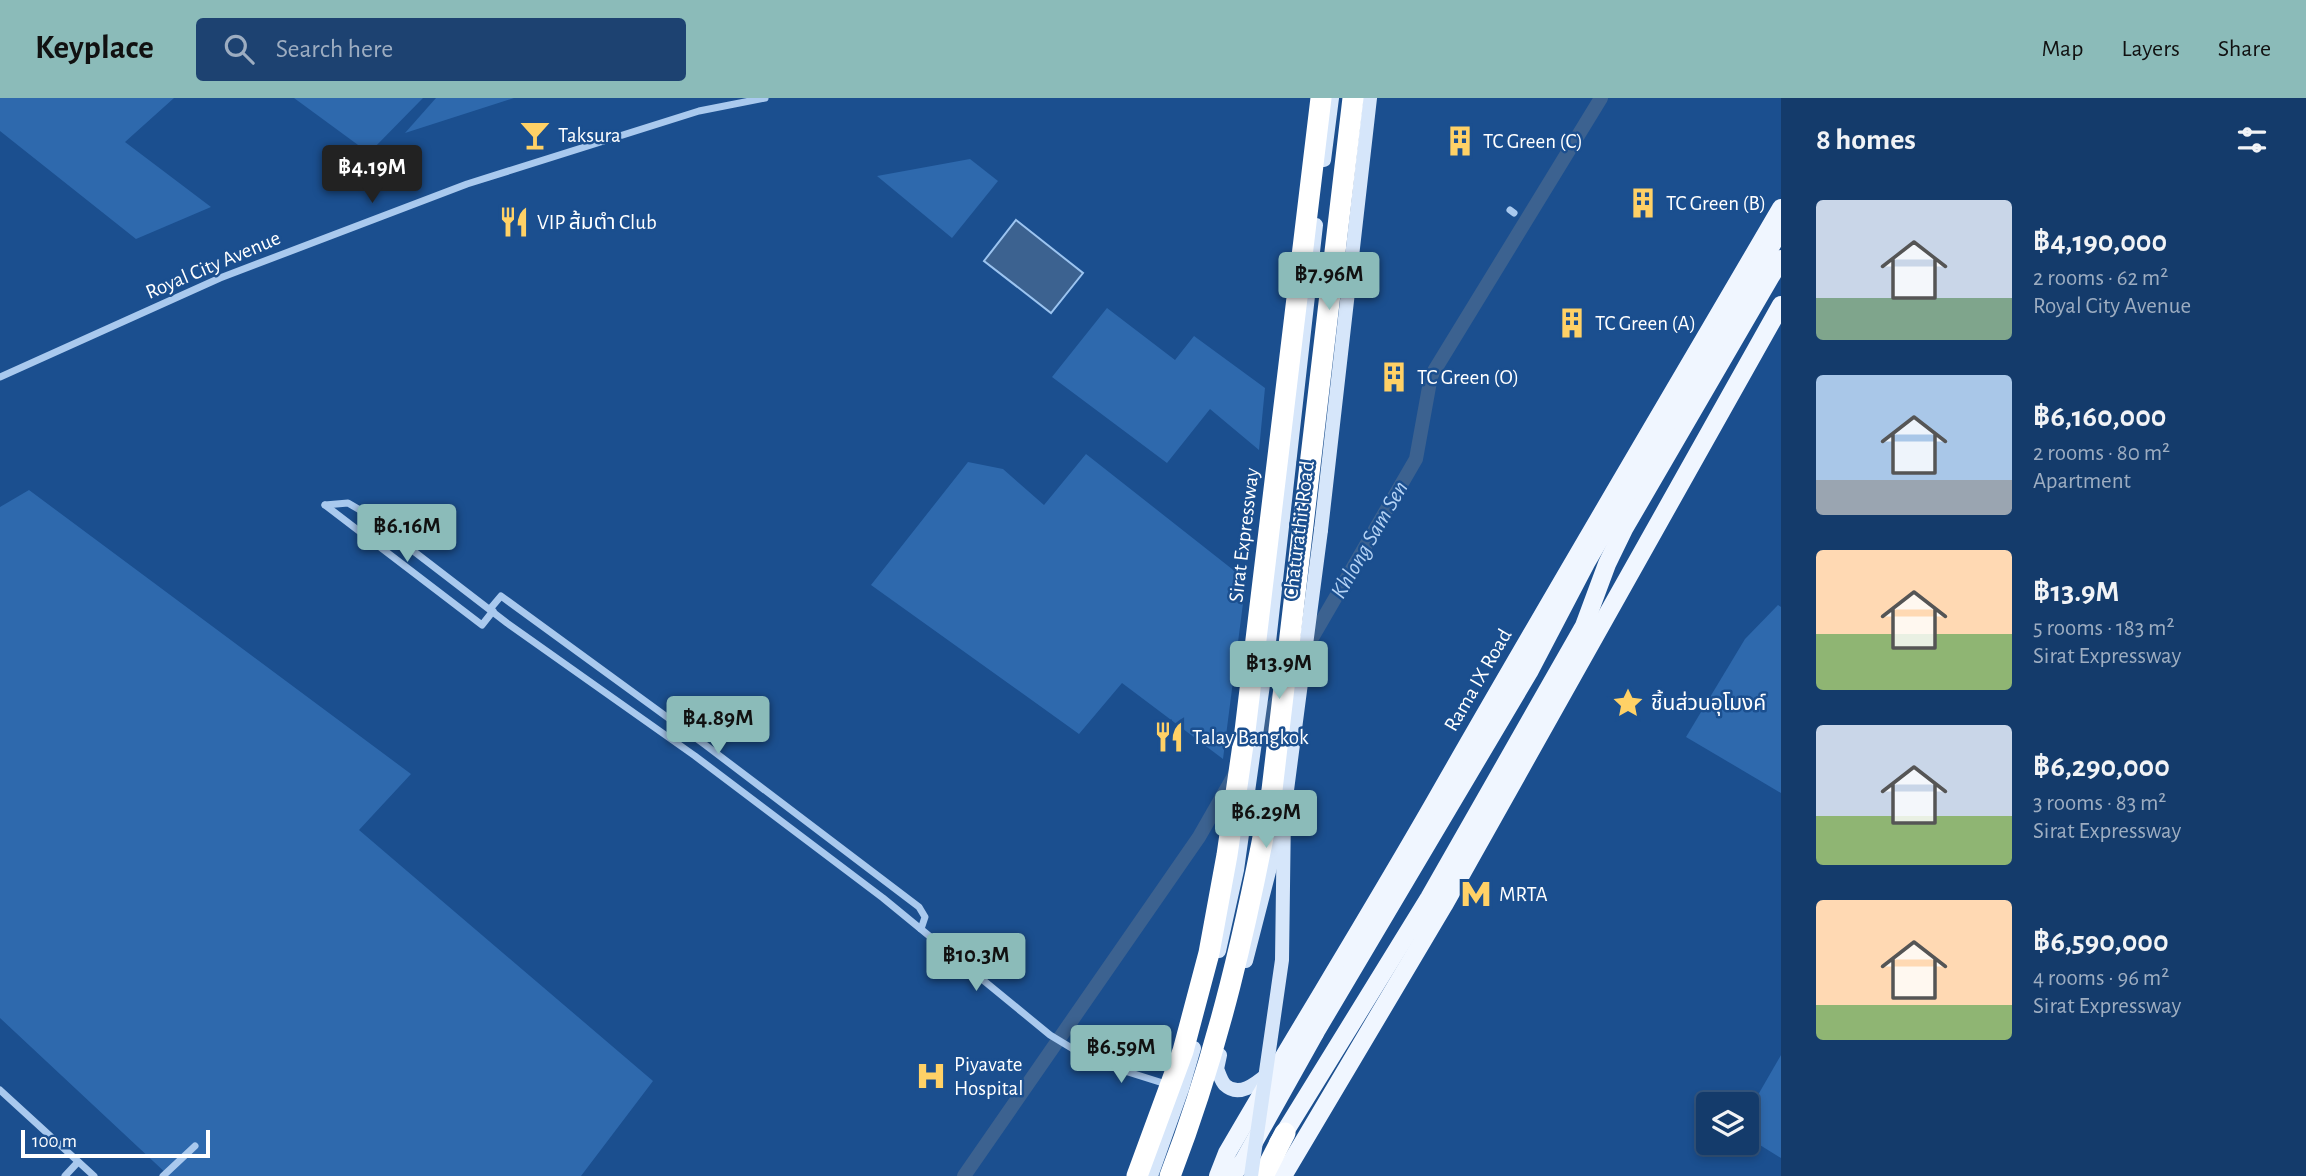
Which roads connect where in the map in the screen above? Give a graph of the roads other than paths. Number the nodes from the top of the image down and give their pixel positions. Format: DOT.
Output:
graph roads {
  1 [pos="765,98"];
  2 [pos="1321,98"];
  3 [pos="1332,98"];
  4 [pos="1353,98"];
  5 [pos="1370,98"];
  6 [pos="1781,208"];
  7 [pos="1781,229"];
  8 [pos="1781,259"];
  9 [pos="1781,305"];
  10 [pos="0,377"];
  11 [pos="1735,386"];
  12 [pos="492,610"];
  13 [pos="537,623"];
  14 [pos="1584,626"];
  15 [pos="527,637"];
  16 [pos="622,685"];
  17 [pos="612,698"];
  18 [pos="704,744"];
  19 [pos="695,756"];
  20 [pos="1437,799"];
  21 [pos="1284,813"];
  22 [pos="1474,820"];
  23 [pos="1422,824"];
  24 [pos="1457,848"];
  25 [pos="851,854"];
  26 [pos="841,867"];
  27 [pos="1429,898"];
  28 [pos="921,929"];
  29 [pos="1400,978"];
  30 [pos="1277,1066"];
  31 [pos="1217,1069"];
  32 [pos="1182,1089"];
  33 [pos="0,1090"];
  34 [pos="1285,1133"];
  35 [pos="1164,1142"];
  36 [pos="195,1146"];
  37 [pos="78,1162"];
  38 [pos="65,1176"];
  39 [pos="94,1176"];
  40 [pos="163,1176"];
  41 [pos="1137,1176"];
  42 [pos="1151,1176"];
  43 [pos="1168,1176"];
  44 [pos="1218,1176"];
  45 [pos="1232,1176"];
  46 [pos="1253,1176"];
  47 [pos="1263,1176"];
  48 [pos="1283,1176"];
  1 -- 10 [label="street, Royal City Avenue"];
  2 -- 41 [label="highway, Sirat Expressway, bridge"];
  3 -- 32 [label="main road, Chaturathit Road"];
  4 -- 43 [label="highway, bridge"];
  5 -- 21 [label="main road, Chaturathit Road, bridge"];
  6 -- 20 [label="main road, Rama IX Road"];
  7 -- 45 [label="main road, Rama IX Road, bridge"];
  8 -- 14 [label="main road"];
  9 -- 11 [label="main road"];
  11 -- 14 [label="main road"];
  11 -- 29 [label="main road"];
  12 -- 12 [label="street"];
  12 -- 13 [label="street"];
  12 -- 15 [label="street"];
  13 -- 15 [label="street"];
  13 -- 16 [label="street"];
  14 -- 22 [label="main road"];
  15 -- 17 [label="street"];
  16 -- 17 [label="street"];
  16 -- 18 [label="street"];
  17 -- 19 [label="street"];
  18 -- 19 [label="street"];
  18 -- 25 [label="street"];
  19 -- 26 [label="street"];
  20 -- 22 [label="main road"];
  20 -- 23 [label="main road, Rama IX Road"];
  21 -- 31 [label="main road, bridge"];
  21 -- 46 [label="main road, Chaturathit Road, bridge"];
  22 -- 24 [label="main road"];
  23 -- 24 [label="main road"];
  23 -- 30 [label="main road, Rama IX Road"];
  24 -- 27 [label="main road"];
  25 -- 26 [label="street"];
  25 -- 28 [label="street"];
  26 -- 28 [label="street"];
  27 -- 29 [label="main road"];
  27 -- 34 [label="main road"];
  28 -- 32 [label="street"];
  29 -- 48 [label="main road"];
  30 -- 31 [label="main road"];
  30 -- 44 [label="main road, Rama IX Road"];
  31 -- 32 [label="main road"];
  32 -- 35 [label="main road, Chaturathit Road"];
  33 -- 37 [label="street"];
  34 -- 46 [label="main road"];
  34 -- 47 [label="highway"];
  35 -- 42 [label="main road, Chaturathit Road"];
  35 -- 43 [label="main road"];
  36 -- 40 [label="street"];
  37 -- 38 [label="street"];
  37 -- 39 [label="street"];
}
